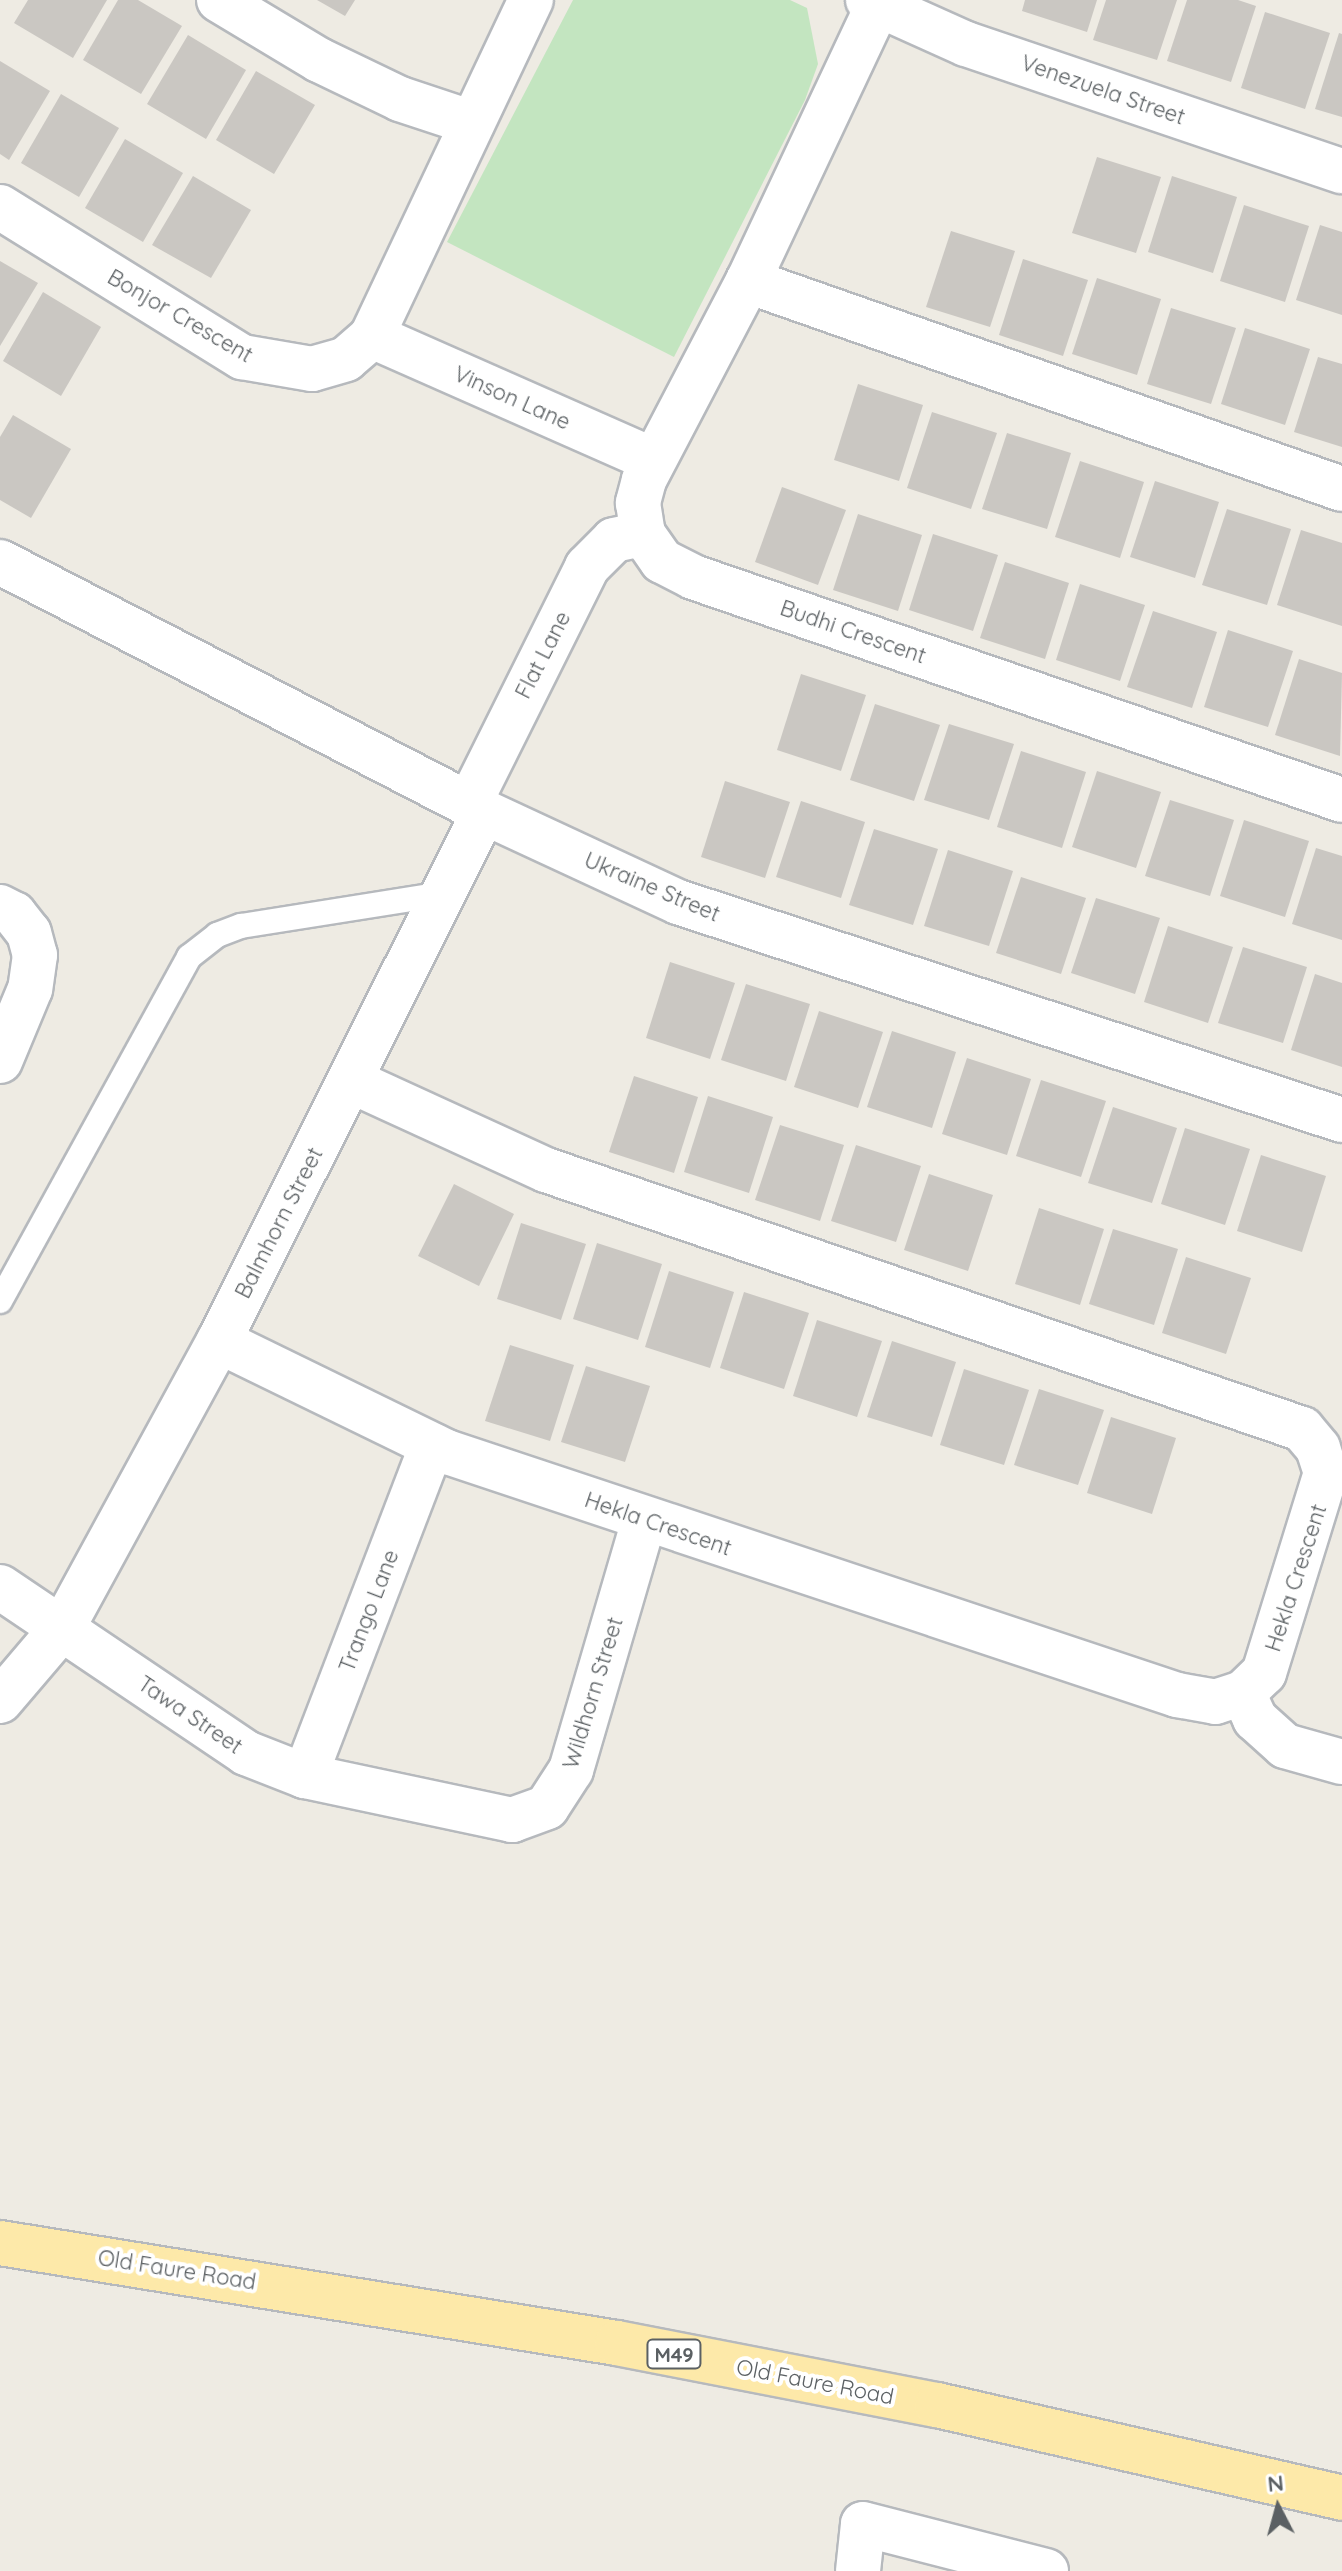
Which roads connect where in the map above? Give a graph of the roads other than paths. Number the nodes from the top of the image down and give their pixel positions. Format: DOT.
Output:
graph roads {
  1 [pos="219,0"];
  2 [pos="531,0"];
  3 [pos="873,3"];
  4 [pos="472,123"];
  5 [pos="1342,171"];
  6 [pos="0,207"];
  7 [pos="748,281"];
  8 [pos="372,336"];
  9 [pos="653,460"];
  10 [pos="1342,489"];
  11 [pos="643,534"];
  12 [pos="0,562"];
  13 [pos="1342,800"];
  14 [pos="477,808"];
  15 [pos="443,894"];
  16 [pos="0,907"];
  17 [pos="0,1061"];
  18 [pos="352,1081"];
  19 [pos="1342,1120"];
  20 [pos="0,1301"];
  21 [pos="219,1341"];
  22 [pos="432,1446"];
  23 [pos="1334,1469"];
  24 [pos="644,1520"];
  25 [pos="0,1587"];
  26 [pos="63,1627"];
  27 [pos="1243,1693"];
  28 [pos="0,1701"];
  29 [pos="1342,1762"];
  30 [pos="305,1776"];
  31 [pos="493,1819"];
  32 [pos="0,2243"];
  33 [pos="1342,2498"];
  34 [pos="858,2571"];
  35 [pos="1046,2571"];
  1 -- 4 [label="street"];
  2 -- 4 [label="street, Bonjor Crescent"];
  3 -- 5 [label="street, Venezuela Street"];
  3 -- 7 [label="street"];
  4 -- 8 [label="street, Bonjor Crescent"];
  6 -- 8 [label="street, Bonjor Crescent"];
  7 -- 9 [label="street"];
  7 -- 10 [label="street"];
  8 -- 9 [label="street, Vinson Lane"];
  9 -- 11 [label="street"];
  11 -- 13 [label="street, Budhi Crescent"];
  11 -- 14 [label="street, Flat Lane"];
  12 -- 14 [label="street, Ukraine Street"];
  14 -- 15 [label="street, Balmhorn Street"];
  14 -- 19 [label="street, Ukraine Street"];
  15 -- 18 [label="street, Balmhorn Street"];
  15 -- 20 [label="lane"];
  16 -- 17 [label="street"];
  18 -- 21 [label="street, Balmhorn Street"];
  18 -- 23 [label="street, Hekla Crescent"];
  21 -- 22 [label="street, Hekla Crescent"];
  21 -- 26 [label="street, Balmhorn Street"];
  22 -- 24 [label="street, Hekla Crescent"];
  22 -- 30 [label="street, Trango Lane"];
  23 -- 27 [label="street, Hekla Crescent"];
  24 -- 27 [label="street, Hekla Crescent"];
  24 -- 31 [label="street, Wildhorn Street"];
  25 -- 26 [label="street, Tawa Street"];
  26 -- 28 [label="street, Balmhorn Street"];
  26 -- 30 [label="street, Tawa Street"];
  27 -- 29 [label="street"];
  30 -- 31 [label="street, Tawa Street"];
  32 -- 33 [label="main road, Old Faure Road / M49"];
  34 -- 35 [label="street"];
}
